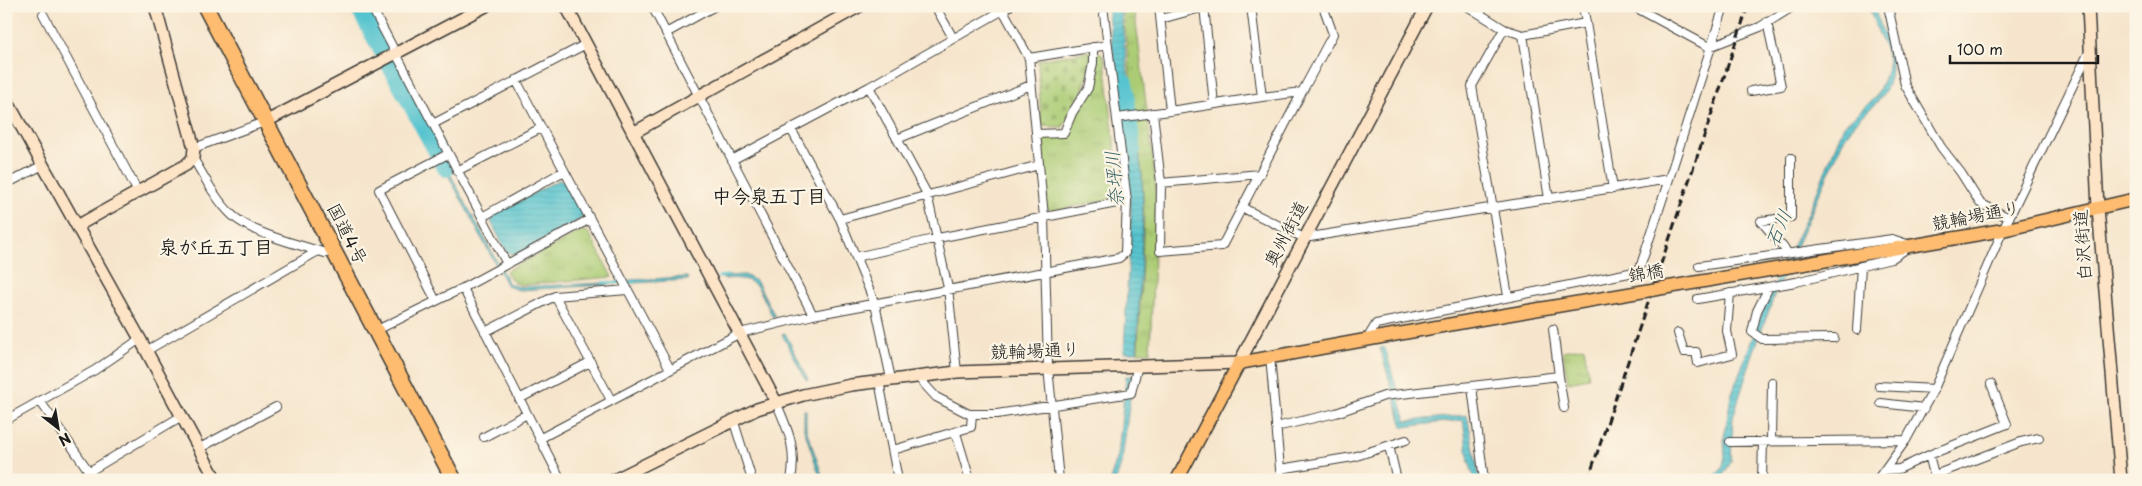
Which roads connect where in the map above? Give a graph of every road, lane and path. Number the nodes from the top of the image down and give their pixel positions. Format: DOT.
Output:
graph roads {
  1 [pos="155,6"];
  2 [pos="205,6"];
  3 [pos="371,6"];
  4 [pos="486,6"];
  5 [pos="566,6"];
  6 [pos="652,6"];
  7 [pos="715,6"];
  8 [pos="860,6"];
  9 [pos="935,6"];
  10 [pos="1103,6"];
  11 [pos="1159,6"];
  12 [pos="1250,6"];
  13 [pos="1324,6"];
  14 [pos="1427,6"];
  15 [pos="1467,6"];
  16 [pos="1583,6"];
  17 [pos="1633,6"];
  18 [pos="1724,6"];
  19 [pos="1794,6"];
  20 [pos="1888,6"];
  21 [pos="2088,6"];
  22 [pos="1205,7"];
  23 [pos="1007,8"];
  24 [pos="43,14"];
  25 [pos="1161,19"];
  26 [pos="1767,22"];
  27 [pos="1586,23"];
  28 [pos="1504,29"];
  29 [pos="666,33"];
  30 [pos="1523,35"];
  31 [pos="953,38"];
  32 [pos="586,44"];
  33 [pos="1108,45"];
  34 [pos="1092,47"];
  35 [pos="1709,47"];
  36 [pos="2090,50"];
  37 [pos="396,54"];
  38 [pos="1029,58"];
  39 [pos="516,80"];
  40 [pos="1031,85"];
  41 [pos="869,87"];
  42 [pos="1751,91"];
  43 [pos="1302,92"];
  44 [pos="699,97"];
  45 [pos="1262,97"];
  46 [pos="6,99"];
  47 [pos="1214,104"];
  48 [pos="1170,111"];
  49 [pos="1153,113"];
  50 [pos="1116,118"];
  51 [pos="267,121"];
  52 [pos="433,124"];
  53 [pos="541,128"];
  54 [pos="790,128"];
  55 [pos="632,133"];
  56 [pos="1036,134"];
  57 [pos="897,139"];
  58 [pos="193,153"];
  59 [pos="448,154"];
  60 [pos="1791,158"];
  61 [pos="732,160"];
  62 [pos="43,165"];
  63 [pos="1039,165"];
  64 [pos="457,171"];
  65 [pos="564,171"];
  66 [pos="1260,174"];
  67 [pos="1669,179"];
  68 [pos="1161,183"];
  69 [pos="6,184"];
  70 [pos="1613,189"];
  71 [pos="138,192"];
  72 [pos="927,194"];
  73 [pos="2136,199"];
  74 [pos="1549,200"];
  75 [pos="1127,201"];
  76 [pos="1243,208"];
  77 [pos="2098,208"];
  78 [pos="1493,209"];
  79 [pos="482,217"];
  80 [pos="1044,217"];
  81 [pos="590,219"];
  82 [pos="840,219"];
  83 [pos="2006,224"];
  84 [pos="77,226"];
  85 [pos="938,238"];
  86 [pos="1304,238"];
  87 [pos="1912,246"];
  88 [pos="318,250"];
  89 [pos="334,251"];
  90 [pos="1788,253"];
  91 [pos="856,257"];
  92 [pos="1822,261"];
  93 [pos="507,264"];
  94 [pos="1699,266"];
  95 [pos="1861,266"];
  96 [pos="1046,271"];
  97 [pos="1769,286"];
  98 [pos="463,288"];
  99 [pos="948,288"];
  100 [pos="627,289"];
  101 [pos="1730,293"];
  102 [pos="555,296"];
  103 [pos="1508,296"];
  104 [pos="1698,299"];
  105 [pos="436,301"];
  106 [pos="875,304"];
  107 [pos="813,315"];
  108 [pos="1475,320"];
  109 [pos="1553,329"];
  110 [pos="1857,330"];
  111 [pos="375,331"];
  112 [pos="485,332"];
  113 [pos="740,333"];
  114 [pos="1678,333"];
  115 [pos="1834,338"];
  116 [pos="140,339"];
  117 [pos="1367,339"];
  118 [pos="146,351"];
  119 [pos="1270,356"];
  120 [pos="590,362"];
  121 [pos="1239,362"];
  122 [pos="1138,365"];
  123 [pos="1048,367"];
  124 [pos="670,369"];
  125 [pos="957,372"];
  126 [pos="915,375"];
  127 [pos="1559,376"];
  128 [pos="885,380"];
  129 [pos="1772,382"];
  130 [pos="1991,384"];
  131 [pos="1472,386"];
  132 [pos="1879,386"];
  133 [pos="1934,389"];
  134 [pos="519,399"];
  135 [pos="611,400"];
  136 [pos="40,401"];
  137 [pos="776,402"];
  138 [pos="1881,403"];
  139 [pos="1052,405"];
  140 [pos="276,407"];
  141 [pos="1564,408"];
  142 [pos="1924,408"];
  143 [pos="527,414"];
  144 [pos="972,414"];
  145 [pos="180,417"];
  146 [pos="733,419"];
  147 [pos="6,420"];
  148 [pos="1276,427"];
  149 [pos="956,433"];
  150 [pos="484,437"];
  151 [pos="539,438"];
  152 [pos="2039,438"];
  153 [pos="1406,440"];
  154 [pos="1906,440"];
  155 [pos="1767,441"];
  156 [pos="1730,442"];
  157 [pos="1389,446"];
  158 [pos="198,449"];
  159 [pos="893,450"];
  160 [pos="1929,454"];
  161 [pos="1280,469"];
  162 [pos="1884,470"];
  163 [pos="90,472"];
  164 [pos="1935,477"];
  165 [pos="76,480"];
  166 [pos="95,480"];
  167 [pos="216,480"];
  168 [pos="454,480"];
  169 [pos="561,480"];
  170 [pos="614,480"];
  171 [pos="752,480"];
  172 [pos="791,480"];
  173 [pos="898,480"];
  174 [pos="970,480"];
  175 [pos="1059,480"];
  176 [pos="1177,480"];
  177 [pos="1281,480"];
  178 [pos="1397,480"];
  179 [pos="1484,480"];
  180 [pos="1762,480"];
  181 [pos="1877,480"];
  182 [pos="2121,480"];
  1 -- 58 [label="street"];
  2 -- 51 [label="highway, 国道4号"];
  3 -- 37 [label="street"];
  4 -- 37 [label="street"];
  5 -- 32 [label="street"];
  6 -- 29 [label="street"];
  7 -- 29 [label="street"];
  8 -- 44 [label="street"];
  9 -- 31 [label="street"];
  10 -- 33 [label="street"];
  11 -- 25 [label="street"];
  12 -- 45 [label="street"];
  13 -- 43 [label="street"];
  14 -- 86 [label="street, 奥州街道"];
  15 -- 28 [label="street"];
  16 -- 27 [label="street"];
  17 -- 35 [label="street"];
  18 -- 35 [label="street"];
  19 -- 26 [label="street"];
  20 -- 83 [label="street"];
  21 -- 36 [label="street, 白沢街道"];
  22 -- 25 [label="street"];
  22 -- 47 [label="street"];
  23 -- 31 [label="street"];
  23 -- 38 [label="street"];
  24 -- 71 [label="street"];
  25 -- 48 [label="street"];
  26 -- 35 [label="street"];
  26 -- 42 [label="street"];
  27 -- 30 [label="street"];
  27 -- 70 [label="street"];
  28 -- 30 [label="street"];
  28 -- 78 [label="street"];
  29 -- 44 [label="street"];
  30 -- 74 [label="street"];
  31 -- 41 [label="street"];
  32 -- 39 [label="street"];
  32 -- 55 [label="street"];
  33 -- 34 [label="street"];
  33 -- 50 [label="street"];
  34 -- 38 [label="street"];
  34 -- 56 [label="street"];
  35 -- 67 [label="street"];
  36 -- 77 [label="street, 白沢街道"];
  36 -- 83 [label="street"];
  37 -- 51 [label="street"];
  37 -- 52 [label="street"];
  38 -- 40 [label="street"];
  39 -- 52 [label="street"];
  39 -- 53 [label="street"];
  40 -- 56 [label="street"];
  40 -- 57 [label="street"];
  41 -- 54 [label="street"];
  41 -- 57 [label="street"];
  43 -- 45 [label="street"];
  43 -- 66 [label="street"];
  44 -- 55 [label="street"];
  44 -- 61 [label="street"];
  45 -- 47 [label="street"];
  46 -- 62 [label="street"];
  47 -- 48 [label="street"];
  48 -- 49 [label="street"];
  49 -- 50 [label="street"];
  49 -- 68 [label="street"];
  50 -- 75 [label="street"];
  51 -- 58 [label="street"];
  51 -- 89 [label="highway, 国道4号"];
  52 -- 59 [label="street"];
  53 -- 64 [label="street"];
  53 -- 65 [label="street"];
  54 -- 61 [label="street"];
  54 -- 82 [label="street"];
  55 -- 113 [label="street"];
  56 -- 63 [label="street"];
  57 -- 72 [label="street"];
  58 -- 71 [label="street"];
  58 -- 88 [label="street"];
  59 -- 64 [label="street"];
  59 -- 105 [label="street"];
  60 -- 90 [label="street"];
  61 -- 107 [label="street"];
  62 -- 69 [label="street"];
  62 -- 84 [label="street"];
  63 -- 72 [label="street"];
  63 -- 80 [label="street"];
  64 -- 79 [label="street"];
  65 -- 79 [label="street"];
  65 -- 81 [label="street"];
  66 -- 68 [label="street"];
  66 -- 76 [label="street"];
  67 -- 70 [label="street"];
  67 -- 103 [label="street"];
  68 -- 76 [label="street"];
  70 -- 74 [label="street"];
  71 -- 84 [label="street"];
  72 -- 82 [label="street"];
  72 -- 85 [label="street"];
  73 -- 77 [label="main road, 競輪場通り"];
  74 -- 78 [label="street"];
  75 -- 80 [label="street"];
  75 -- 96 [label="street"];
  76 -- 86 [label="street"];
  77 -- 83 [label="main road, 競輪場通り"];
  77 -- 182 [label="street, 白沢街道"];
  78 -- 86 [label="street"];
  78 -- 103 [label="street"];
  79 -- 93 [label="street"];
  80 -- 85 [label="street"];
  80 -- 96 [label="street"];
  81 -- 93 [label="street"];
  81 -- 100 [label="street"];
  82 -- 91 [label="street"];
  83 -- 87 [label="main road, 競輪場通り"];
  83 -- 133 [label="street"];
  84 -- 116 [label="street"];
  85 -- 91 [label="street"];
  85 -- 99 [label="street"];
  86 -- 121 [label="street, 奥州街道"];
  87 -- 90 [label="street"];
  87 -- 92 [label="main road, 競輪場通り"];
  87 -- 95 [label="street"];
  88 -- 89 [label="street"];
  88 -- 118 [label="street"];
  89 -- 111 [label="highway, 国道4号"];
  90 -- 94 [label="street"];
  91 -- 106 [label="street"];
  92 -- 108 [label="main road, 錦橋, bridge"];
  93 -- 98 [label="street"];
  95 -- 97 [label="street"];
  95 -- 110 [label="street"];
  96 -- 99 [label="street"];
  96 -- 123 [label="street"];
  97 -- 101 [label="street"];
  97 -- 115 [label="street"];
  98 -- 105 [label="street"];
  98 -- 112 [label="street"];
  99 -- 106 [label="street"];
  99 -- 125 [label="street"];
  100 -- 102 [label="street"];
  100 -- 124 [label="street"];
  101 -- 104 [label="street"];
  101 -- 114 [label="street"];
  102 -- 112 [label="street"];
  102 -- 120 [label="street"];
  103 -- 117 [label="street"];
  105 -- 111 [label="street"];
  106 -- 107 [label="street"];
  106 -- 128 [label="street"];
  107 -- 113 [label="street"];
  108 -- 117 [label="main road, 競輪場通り"];
  109 -- 127 [label="street"];
  111 -- 168 [label="highway, 国道4号"];
  112 -- 134 [label="street"];
  113 -- 124 [label="street"];
  113 -- 137 [label="street"];
  116 -- 118 [label="street"];
  116 -- 136 [label="street"];
  117 -- 119 [label="main road, 競輪場通り"];
  118 -- 145 [label="street"];
  119 -- 121 [label="main road, 競輪場通り"];
  119 -- 148 [label="street"];
  120 -- 134 [label="street"];
  120 -- 135 [label="street"];
  121 -- 122 [label="street, 競輪場通り"];
  121 -- 176 [label="main road, 奥州街道"];
  122 -- 123 [label="street, 競輪場通り"];
  122 -- 139 [label="street"];
  123 -- 125 [label="street, 競輪場通り"];
  123 -- 139 [label="street"];
  124 -- 135 [label="street"];
  125 -- 126 [label="street, 競輪場通り"];
  126 -- 128 [label="street, 競輪場通り"];
  126 -- 144 [label="street"];
  127 -- 131 [label="street"];
  127 -- 141 [label="street"];
  128 -- 137 [label="street, 競輪場通り"];
  128 -- 159 [label="street"];
  129 -- 155 [label="street"];
  130 -- 160 [label="street"];
  131 -- 148 [label="street"];
  131 -- 179 [label="street"];
  132 -- 133 [label="street"];
  133 -- 142 [label="street"];
  134 -- 143 [label="street"];
  135 -- 151 [label="street"];
  136 -- 147 [label="street"];
  136 -- 163 [label="street"];
  137 -- 146 [label="street, 競輪場通り"];
  137 -- 172 [label="street"];
  138 -- 142 [label="street"];
  139 -- 144 [label="street"];
  139 -- 175 [label="street"];
  140 -- 158 [label="street"];
  142 -- 154 [label="street"];
  143 -- 150 [label="street"];
  143 -- 151 [label="street"];
  144 -- 149 [label="street"];
  145 -- 158 [label="street"];
  145 -- 163 [label="street"];
  146 -- 170 [label="street, 競輪場通り"];
  146 -- 171 [label="street"];
  148 -- 161 [label="street"];
  149 -- 159 [label="street"];
  149 -- 174 [label="street"];
  151 -- 169 [label="street"];
  152 -- 164 [label="street"];
  153 -- 157 [label="street"];
  154 -- 155 [label="street"];
  154 -- 162 [label="street"];
  155 -- 156 [label="street"];
  155 -- 180 [label="street"];
  157 -- 161 [label="street"];
  157 -- 178 [label="street"];
  158 -- 167 [label="street"];
  159 -- 173 [label="street"];
  160 -- 162 [label="street"];
  160 -- 164 [label="street"];
  161 -- 177 [label="street"];
  162 -- 181 [label="street"];
  163 -- 165 [label="street"];
  163 -- 166 [label="street"];
}
